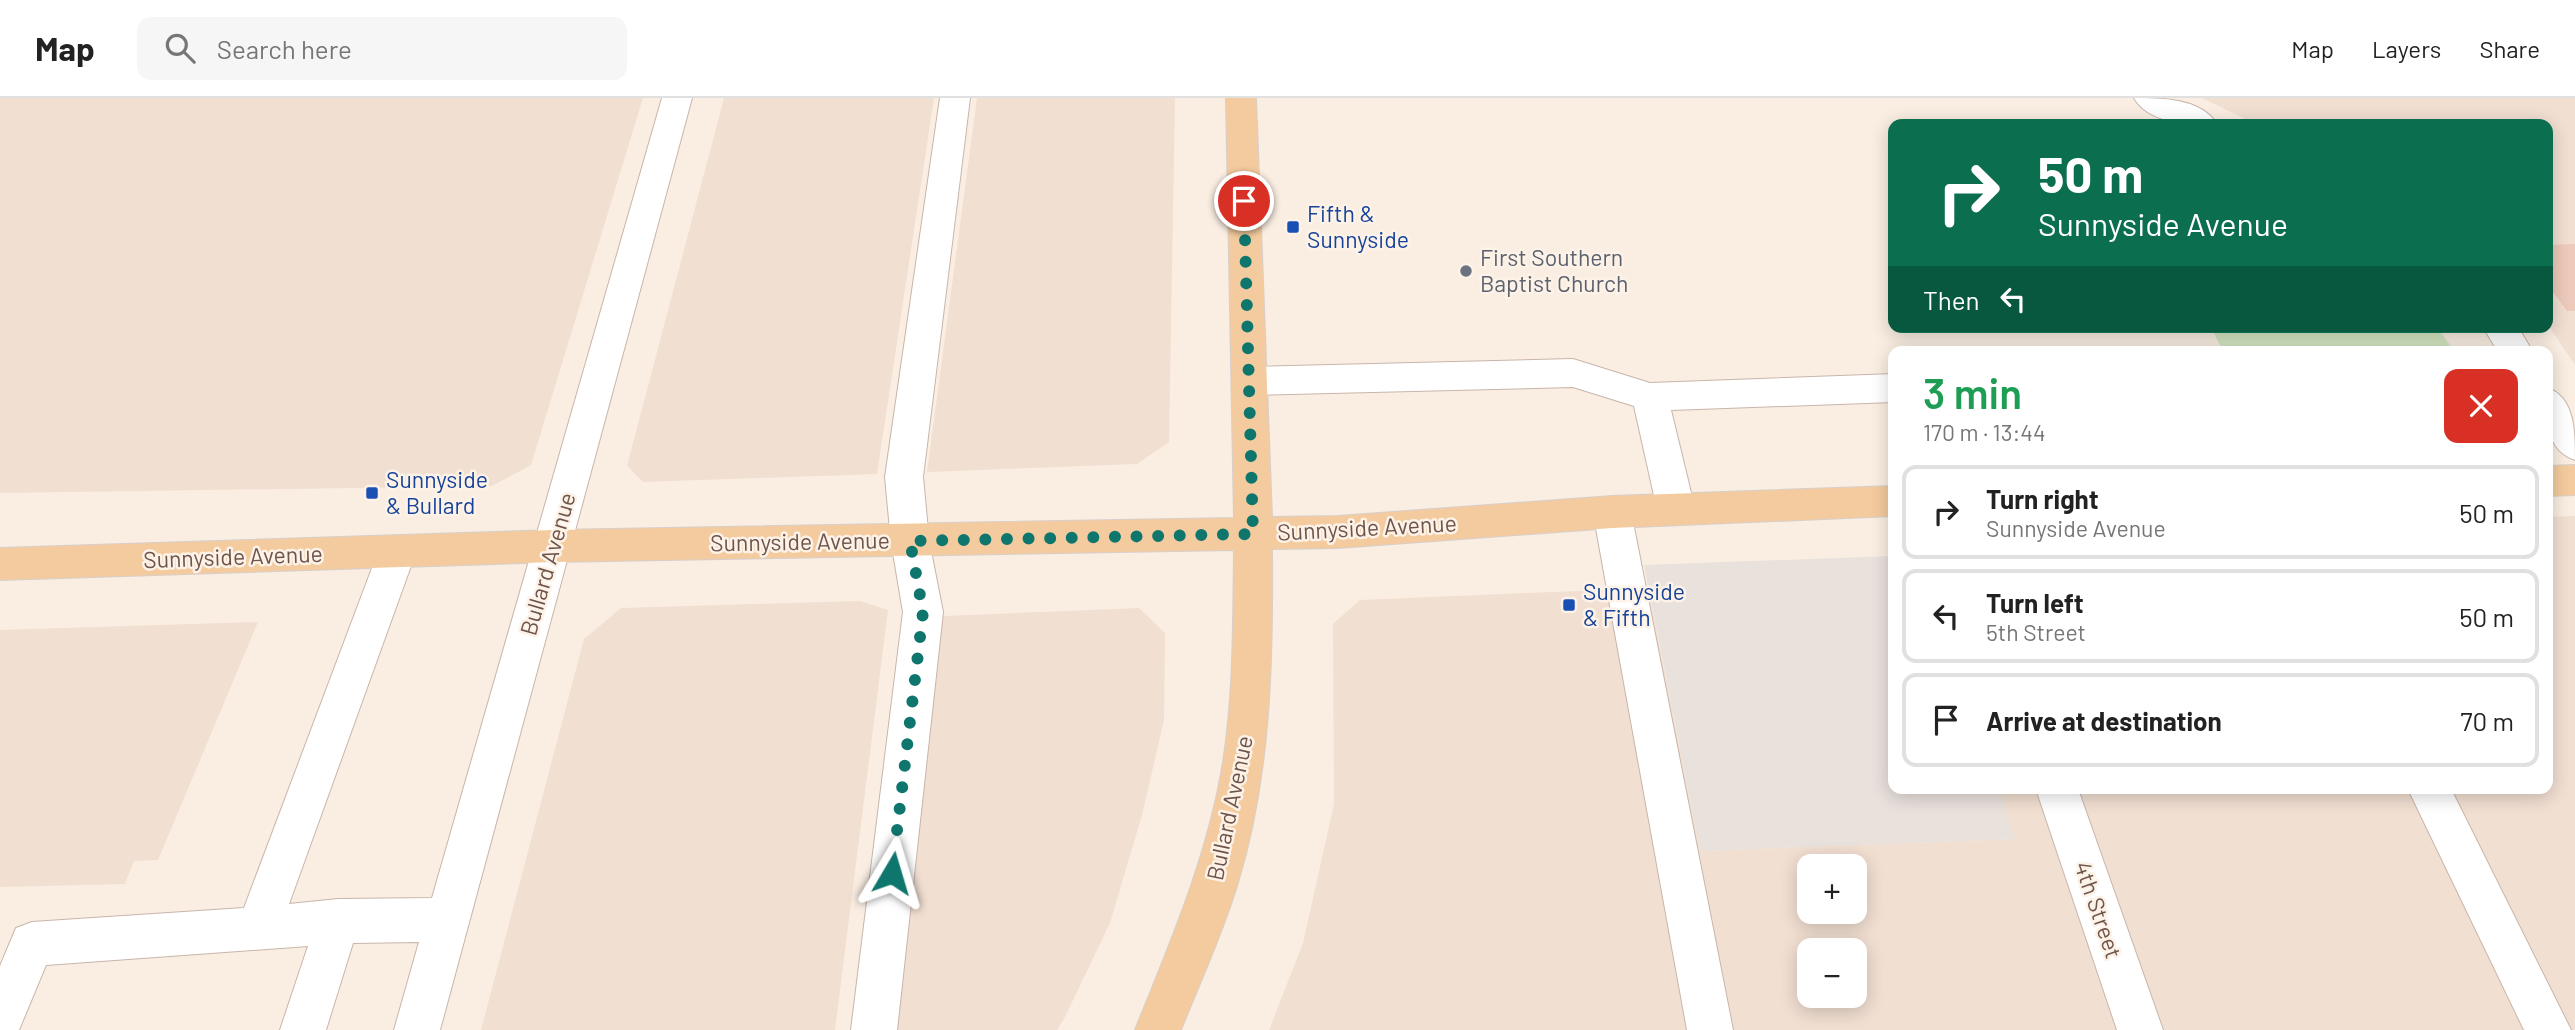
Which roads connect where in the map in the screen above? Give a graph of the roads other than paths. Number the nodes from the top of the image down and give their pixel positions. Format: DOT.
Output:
graph roads {
  1 [pos="677,98"];
  2 [pos="955,98"];
  3 [pos="1241,98"];
  4 [pos="2149,98"];
  5 [pos="2196,113"];
  6 [pos="1250,381"];
  7 [pos="1888,388"];
  8 [pos="1650,397"];
  9 [pos="2553,410"];
  10 [pos="2575,444"];
  11 [pos="2575,480"];
  12 [pos="2553,481"];
  13 [pos="1888,501"];
  14 [pos="1676,509"];
  15 [pos="1612,512"];
  16 [pos="1253,534"];
  17 [pos="910,541"];
  18 [pos="554,545"];
  19 [pos="397,552"];
  20 [pos="0,564"];
  21 [pos="2059,794"];
  22 [pos="2431,794"];
  23 [pos="447,920"];
  24 [pos="338,921"];
  25 [pos="258,929"];
  26 [pos="0,1020"];
  27 [pos="303,1030"];
  28 [pos="416,1030"];
  29 [pos="874,1030"];
  30 [pos="1158,1030"];
  31 [pos="1710,1030"];
  32 [pos="2140,1030"];
  33 [pos="2548,1030"];
  1 -- 18 [label="street, Bullard Avenue"];
  2 -- 17 [label="street"];
  3 -- 6 [label="main road, Bullard Avenue"];
  4 -- 5 [label="street"];
  6 -- 8 [label="street"];
  6 -- 16 [label="main road, Bullard Avenue"];
  7 -- 8 [label="street"];
  8 -- 14 [label="street"];
  9 -- 10 [label="street"];
  11 -- 12 [label="main road"];
  13 -- 14 [label="main road, Sunnyside Avenue"];
  14 -- 15 [label="main road, Sunnyside Avenue"];
  15 -- 16 [label="main road, Sunnyside Avenue"];
  15 -- 31 [label="street"];
  16 -- 17 [label="main road, Sunnyside Avenue"];
  16 -- 30 [label="main road, Bullard Avenue"];
  17 -- 18 [label="main road, Sunnyside Avenue"];
  17 -- 29 [label="street"];
  18 -- 19 [label="main road, Sunnyside Avenue"];
  18 -- 23 [label="street, Bullard Avenue"];
  19 -- 20 [label="main road, Sunnyside Avenue"];
  19 -- 25 [label="street"];
  21 -- 32 [label="street, 4th Street"];
  22 -- 33 [label="street"];
  23 -- 24 [label="street"];
  23 -- 28 [label="street, Bullard Avenue"];
  24 -- 25 [label="street"];
  24 -- 27 [label="street"];
  25 -- 26 [label="street"];
}
